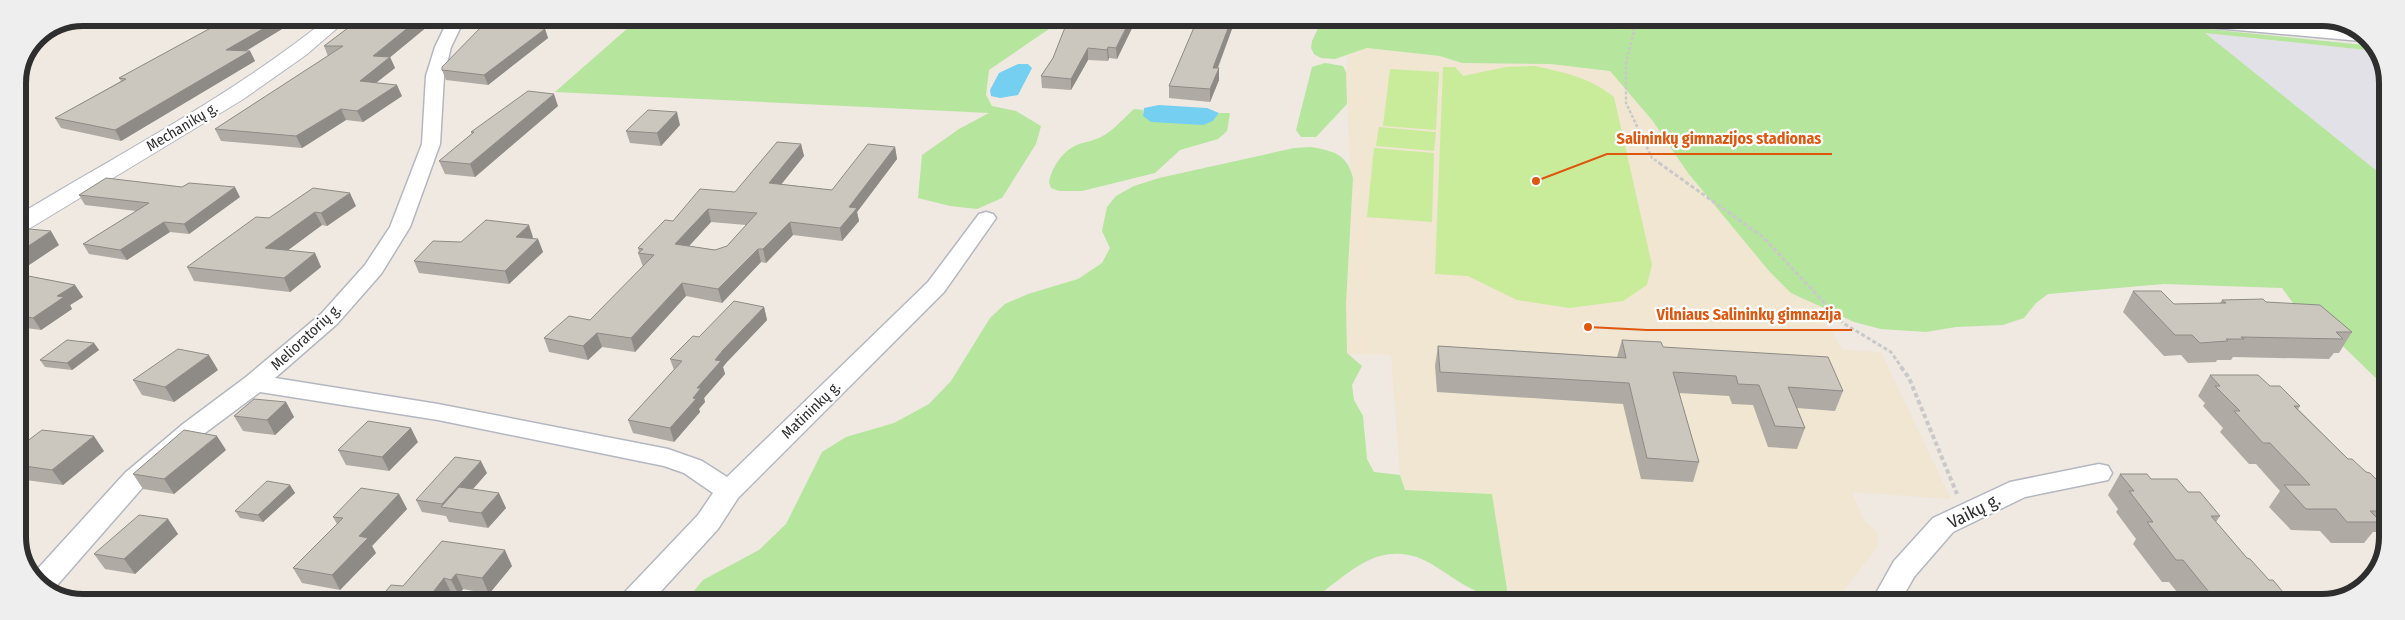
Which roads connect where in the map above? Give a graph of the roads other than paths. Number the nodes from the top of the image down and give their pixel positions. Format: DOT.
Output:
graph roads {
  1 [pos="329,26"];
  2 [pos="453,26"];
  3 [pos="2244,26"];
  4 [pos="2281,26"];
  5 [pos="2286,30"];
  6 [pos="2355,37"];
  7 [pos="986,218"];
  8 [pos="26,220"];
  9 [pos="255,383"];
  10 [pos="2099,473"];
  11 [pos="729,491"];
  12 [pos="45,579"];
  13 [pos="640,594"];
  14 [pos="1890,594"];
  1 -- 8 [label="main road, Mechanikų g."];
  2 -- 9 [label="street, Melioratorių g."];
  3 -- 5 [label="street"];
  4 -- 5 [label="street"];
  5 -- 6 [label="street"];
  7 -- 11 [label="street, Matininkų g."];
  9 -- 11 [label="street"];
  9 -- 12 [label="street, Melioratorių g."];
  10 -- 14 [label="street, Vaikų g."];
  11 -- 13 [label="street, Matininkų g."];
}
